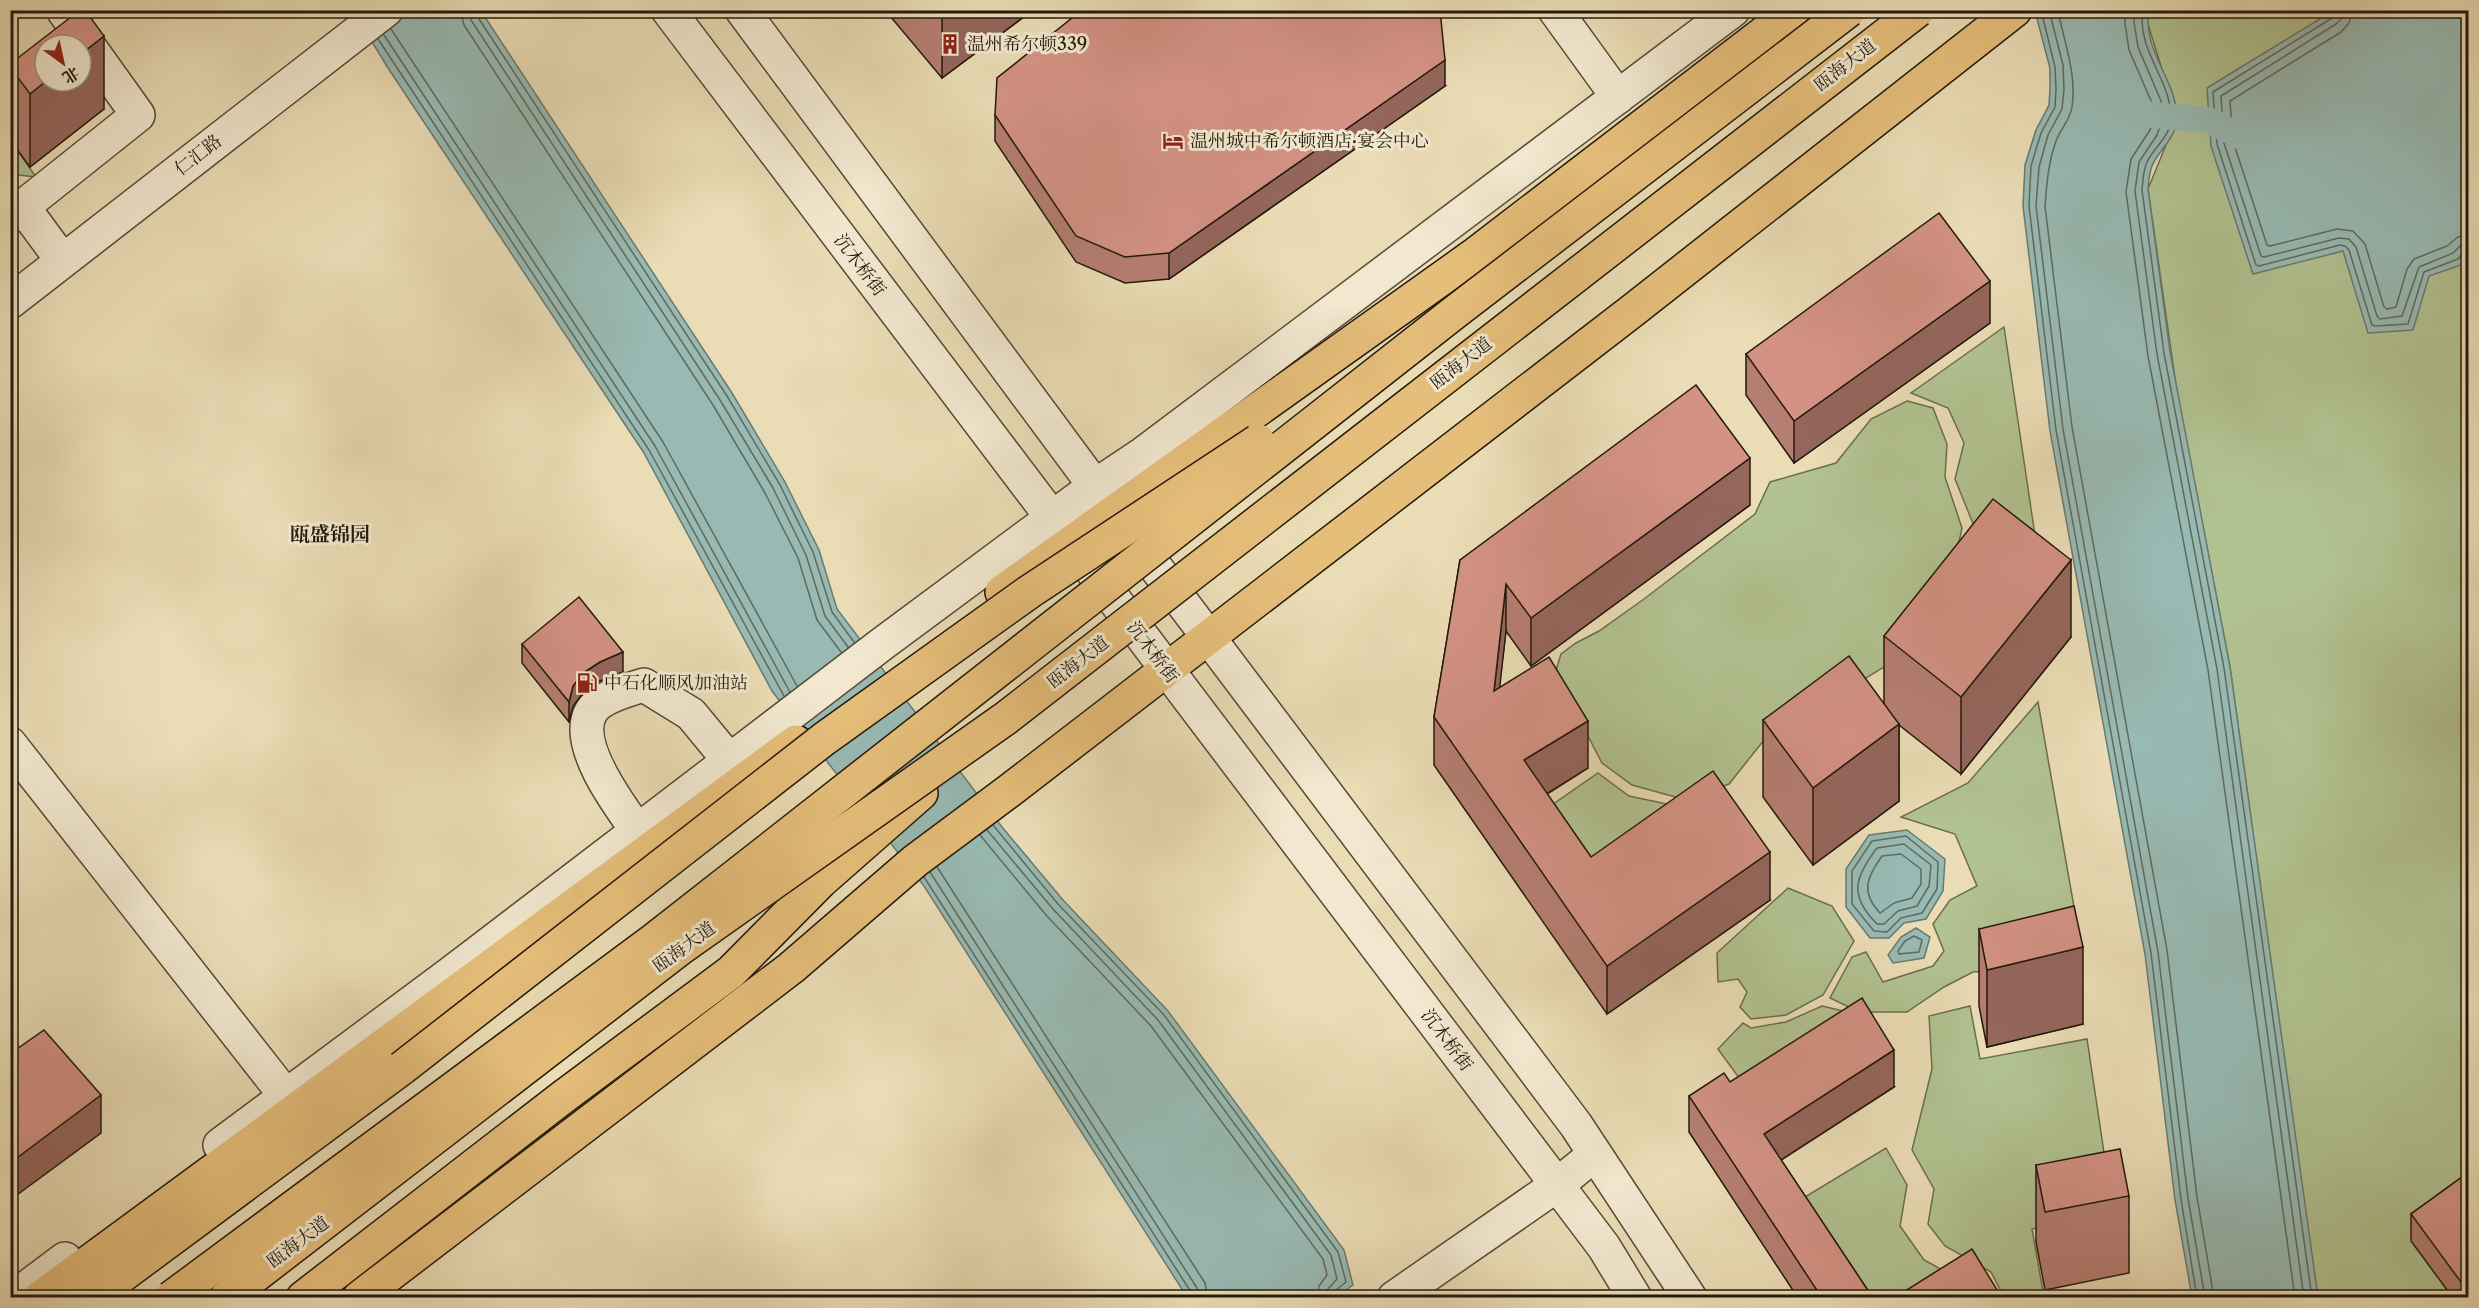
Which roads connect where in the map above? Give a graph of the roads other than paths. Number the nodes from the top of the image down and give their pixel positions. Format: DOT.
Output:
graph roads {
  1 [pos="63,10"];
  2 [pos="386,10"];
  3 [pos="668,10"];
  4 [pos="742,10"];
  5 [pos="1555,10"];
  6 [pos="1733,10"];
  7 [pos="1794,10"];
  8 [pos="1849,10"];
  9 [pos="1918,10"];
  10 [pos="2003,20"];
  11 [pos="1618,97"];
  12 [pos="1528,164"];
  13 [pos="17,212"];
  14 [pos="1473,256"];
  15 [pos="62,260"];
  16 [pos="10,302"];
  17 [pos="1455,312"];
  18 [pos="1095,486"];
  19 [pos="1114,512"];
  20 [pos="1061,531"];
  21 [pos="1209,637"];
  22 [pos="896,651"];
  23 [pos="1167,670"];
  24 [pos="1006,718"];
  25 [pos="10,744"];
  26 [pos="729,760"];
  27 [pos="637,830"];
  28 [pos="286,1096"];
  29 [pos="1594,1155"];
  30 [pos="1557,1185"];
  31 [pos="13,1298"];
  32 [pos="40,1298"];
  33 [pos="87,1298"];
  34 [pos="171,1298"];
  35 [pos="226,1298"];
  36 [pos="303,1298"];
  37 [pos="359,1298"];
  38 [pos="1394,1298"];
  39 [pos="1635,1298"];
  40 [pos="1690,1298"];
  1 -- 13 [label="street"];
  2 -- 15 [label="street, 仁汇路"];
  3 -- 20 [label="street, 沉木桥街"];
  4 -- 18 [label="street"];
  5 -- 11 [label="street"];
  6 -- 11 [label="street"];
  7 -- 14 [label="main road"];
  8 -- 17 [label="main road, 瓯海大道, bridge"];
  9 -- 24 [label="main road, 瓯海大道, bridge"];
  10 -- 21 [label="main road"];
  11 -- 12 [label="street"];
  12 -- 14 [label="street"];
  12 -- 18 [label="street"];
  13 -- 15 [label="street"];
  14 -- 19 [label="main road"];
  15 -- 16 [label="street, 仁汇路"];
  17 -- 33 [label="main road, bridge"];
  17 -- 34 [label="main road, 瓯海大道, bridge"];
  18 -- 19 [label="street"];
  18 -- 20 [label="street"];
  19 -- 20 [label="main road"];
  19 -- 21 [label="street"];
  20 -- 22 [label="main road"];
  20 -- 23 [label="street, 沉木桥街"];
  21 -- 23 [label="main road"];
  21 -- 29 [label="street"];
  22 -- 26 [label="street"];
  22 -- 32 [label="main road"];
  23 -- 30 [label="street, 沉木桥街"];
  23 -- 37 [label="main road"];
  24 -- 35 [label="main road, 瓯海大道, bridge"];
  24 -- 36 [label="main road, bridge"];
  25 -- 28 [label="street"];
  26 -- 27 [label="street"];
  26 -- 27 [label="street"];
  27 -- 28 [label="street"];
  28 -- 31 [label="street"];
  29 -- 30 [label="street"];
  29 -- 40 [label="street"];
  30 -- 38 [label="street"];
  30 -- 39 [label="street, 沉木桥街"];
}
